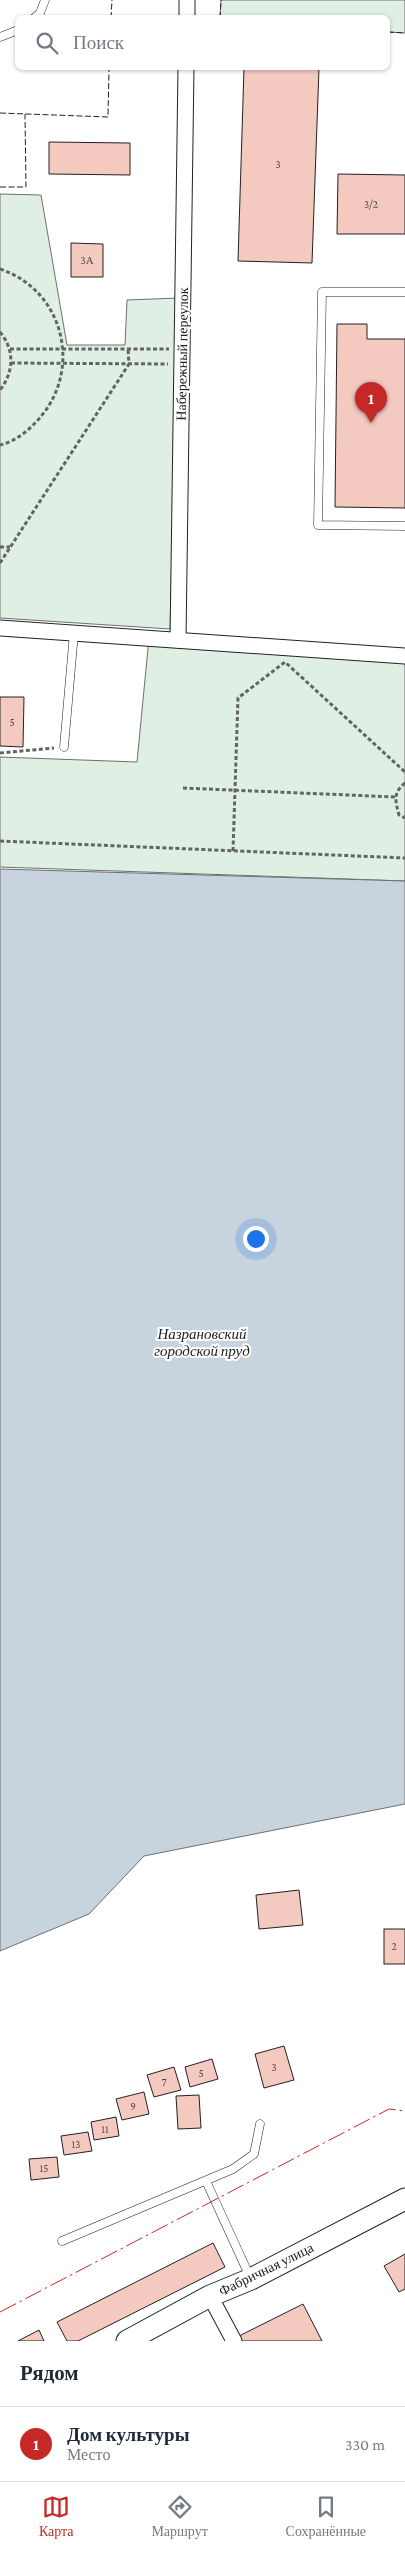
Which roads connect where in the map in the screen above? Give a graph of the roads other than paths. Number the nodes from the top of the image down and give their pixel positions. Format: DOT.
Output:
graph roads {
  1 [pos="45,0"];
  2 [pos="187,0"];
  3 [pos="38,15"];
  4 [pos="187,15"];
  5 [pos="15,31"];
  6 [pos="0,37"];
  7 [pos="186,70"];
  8 [pos="405,292"];
  9 [pos="405,526"];
  10 [pos="0,628"];
  11 [pos="74,633"];
  12 [pos="178,640"];
  13 [pos="405,656"];
  14 [pos="64,747"];
  15 [pos="260,2124"];
  16 [pos="206,2181"];
  17 [pos="405,2199"];
  18 [pos="62,2241"];
  19 [pos="251,2279"];
  20 [pos="210,2296"];
  21 [pos="127,2341"];
  22 [pos="234,2341"];
  1 -- 3 [label="lane"];
  2 -- 4 [label="street"];
  5 -- 6 [label="lane"];
  7 -- 12 [label="street, Набережный переулок"];
  8 -- 9 [label="lane"];
  10 -- 11 [label="street"];
  11 -- 12 [label="street"];
  11 -- 14 [label="lane"];
  12 -- 13 [label="street"];
  15 -- 16 [label="lane"];
  16 -- 18 [label="lane"];
  16 -- 19 [label="lane"];
  17 -- 19 [label="street, Фабричная улица"];
  19 -- 20 [label="street, Фабричная улица"];
  20 -- 21 [label="street, Фабричная улица"];
  20 -- 22 [label="street"];
}
